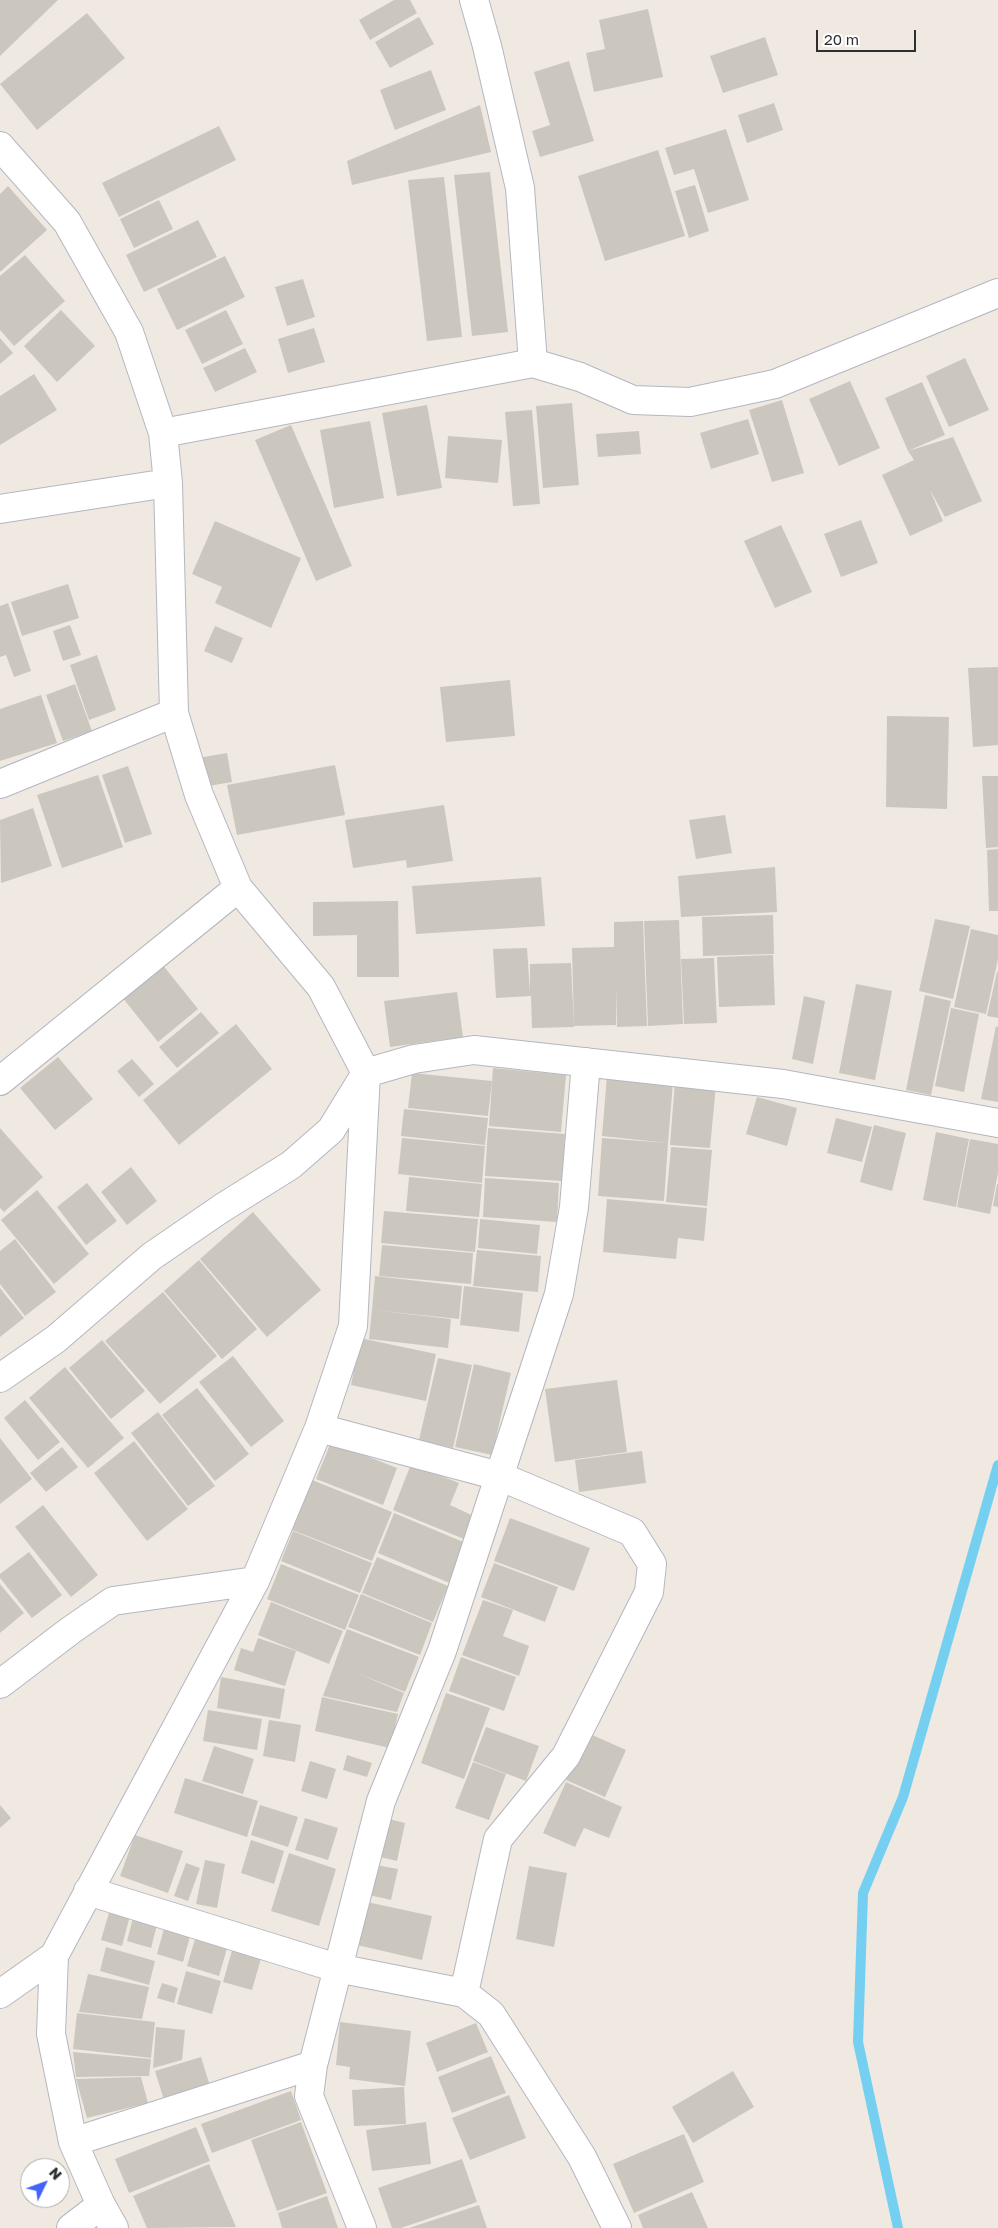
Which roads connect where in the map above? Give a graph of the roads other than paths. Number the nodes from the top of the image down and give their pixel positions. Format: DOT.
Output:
graph roads {
  1 [pos="474,0"];
  2 [pos="0,146"];
  3 [pos="998,293"];
  4 [pos="533,363"];
  5 [pos="163,433"];
  6 [pos="168,482"];
  7 [pos="0,509"];
  8 [pos="174,713"];
  9 [pos="0,784"];
  10 [pos="238,888"];
  11 [pos="586,1062"];
  12 [pos="366,1073"];
  13 [pos="0,1081"];
  14 [pos="998,1123"];
  15 [pos="0,1378"];
  16 [pos="319,1428"];
  17 [pos="499,1476"];
  18 [pos="255,1582"];
  19 [pos="0,1684"];
  20 [pos="88,1891"];
  21 [pos="54,1956"];
  22 [pos="337,1968"];
  23 [pos="464,1993"];
  24 [pos="0,1994"];
  25 [pos="313,2065"];
  26 [pos="73,2142"];
  27 [pos="108,2217"];
  28 [pos="71,2228"];
  29 [pos="362,2228"];
  30 [pos="617,2228"];
  1 -- 4 [label="street"];
  2 -- 5 [label="street"];
  3 -- 4 [label="street"];
  4 -- 5 [label="street"];
  5 -- 6 [label="street"];
  6 -- 7 [label="street"];
  6 -- 8 [label="street"];
  8 -- 9 [label="street"];
  8 -- 10 [label="street"];
  10 -- 12 [label="street"];
  10 -- 13 [label="street"];
  11 -- 12 [label="street"];
  11 -- 14 [label="street"];
  11 -- 17 [label="street"];
  12 -- 15 [label="street"];
  12 -- 16 [label="street"];
  16 -- 17 [label="street"];
  16 -- 18 [label="street"];
  17 -- 22 [label="street"];
  17 -- 23 [label="street"];
  18 -- 19 [label="street"];
  18 -- 20 [label="street"];
  20 -- 21 [label="street"];
  20 -- 22 [label="street"];
  21 -- 24 [label="street"];
  21 -- 26 [label="street"];
  22 -- 23 [label="street"];
  22 -- 25 [label="street"];
  23 -- 30 [label="street"];
  25 -- 26 [label="street"];
  25 -- 29 [label="street"];
  26 -- 27 [label="street"];
  27 -- 28 [label="street"];
}
